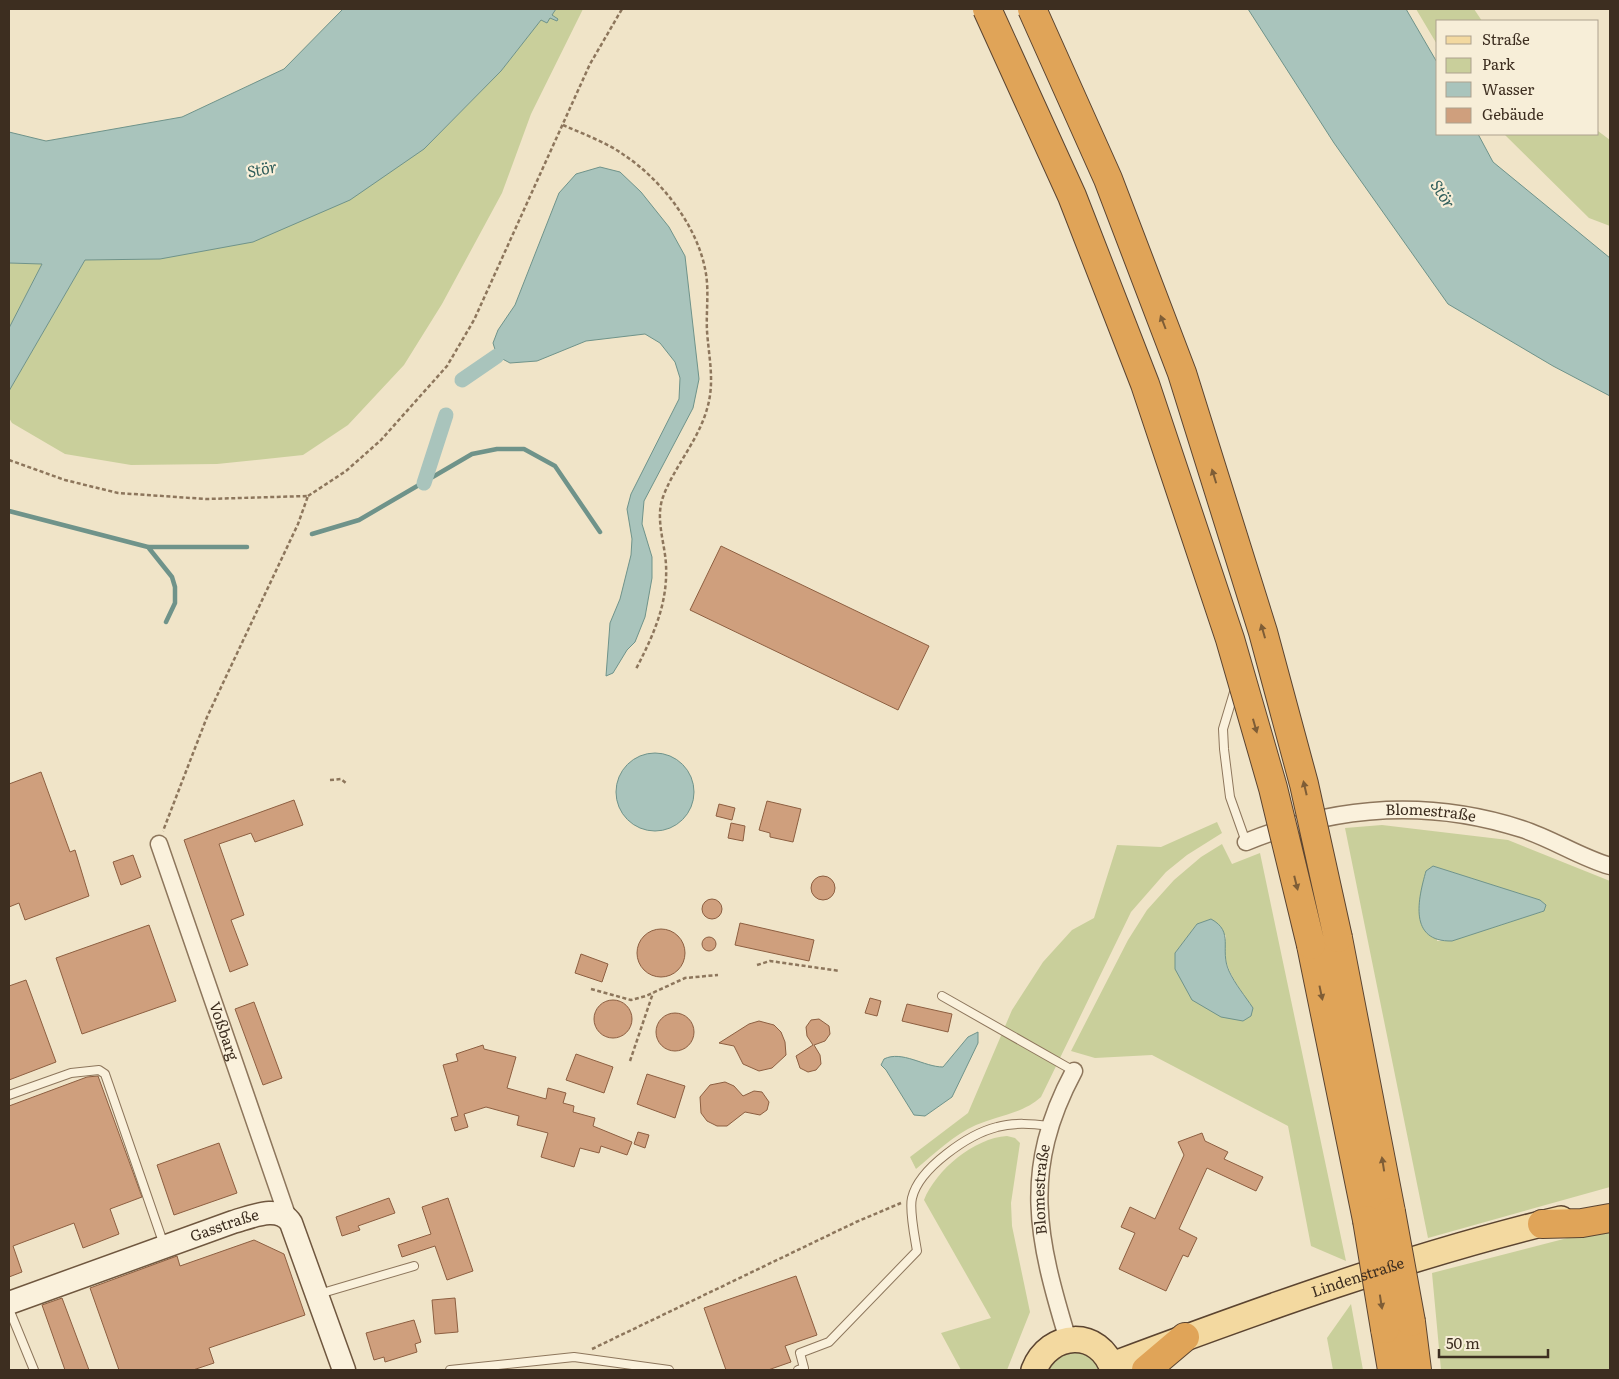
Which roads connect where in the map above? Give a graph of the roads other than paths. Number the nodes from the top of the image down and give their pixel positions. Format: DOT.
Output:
graph roads {
  1 [pos="987,9"];
  2 [pos="1032,9"];
  3 [pos="1070,169"];
  4 [pos="1090,217"];
  5 [pos="1126,310"];
  6 [pos="1162,405"];
  7 [pos="1219,576"];
  8 [pos="1246,842"];
  9 [pos="159,844"];
  10 [pos="1610,866"];
  11 [pos="942,996"];
  12 [pos="1074,1071"];
  13 [pos="9,1095"];
  14 [pos="1050,1126"];
  15 [pos="1610,1207"];
  16 [pos="1379,1216"];
  17 [pos="288,1218"];
  18 [pos="1610,1218"];
  19 [pos="1542,1224"];
  20 [pos="165,1247"];
  21 [pos="414,1266"];
  22 [pos="318,1295"];
  23 [pos="9,1303"];
  24 [pos="9,1309"];
  25 [pos="1398,1326"];
  26 [pos="1185,1337"];
  27 [pos="1068,1340"];
  28 [pos="1112,1368"];
  29 [pos="34,1370"];
  30 [pos="344,1370"];
  31 [pos="450,1370"];
  32 [pos="669,1370"];
  33 [pos="798,1370"];
  34 [pos="1034,1370"];
  35 [pos="1146,1370"];
  36 [pos="1392,1370"];
  37 [pos="1417,1370"];
  1 -- 16 [label="highway, one-way, bridge"];
  16 -- 2 [label="highway, one-way, bridge"];
  3 -- 4 [label="lane"];
  5 -- 6 [label="lane"];
  7 -- 8 [label="lane"];
  8 -- 10 [label="street, Blomestraße"];
  9 -- 17 [label="street, Voßbarg"];
  11 -- 12 [label="lane"];
  12 -- 14 [label="street, Blomestraße"];
  13 -- 20 [label="lane"];
  14 -- 27 [label="street, Blomestraße"];
  14 -- 33 [label="lane"];
  15 -- 19 [label="main road, Lindenstraße"];
  16 -- 25 [label="highway, bridge"];
  17 -- 20 [label="street, Gasstraße"];
  17 -- 22 [label="street"];
  18 -- 19 [label="highway"];
  19 -- 26 [label="main road, Lindenstraße"];
  20 -- 23 [label="street, Gasstraße"];
  21 -- 22 [label="lane"];
  22 -- 30 [label="street"];
  24 -- 29 [label="lane"];
  25 -- 36 [label="highway"];
  25 -- 37 [label="highway"];
  26 -- 28 [label="main road, Lindenstraße"];
  26 -- 35 [label="highway"];
  27 -- 28 [label="main road"];
  27 -- 34 [label="main road"];
  31 -- 32 [label="lane"];
}
